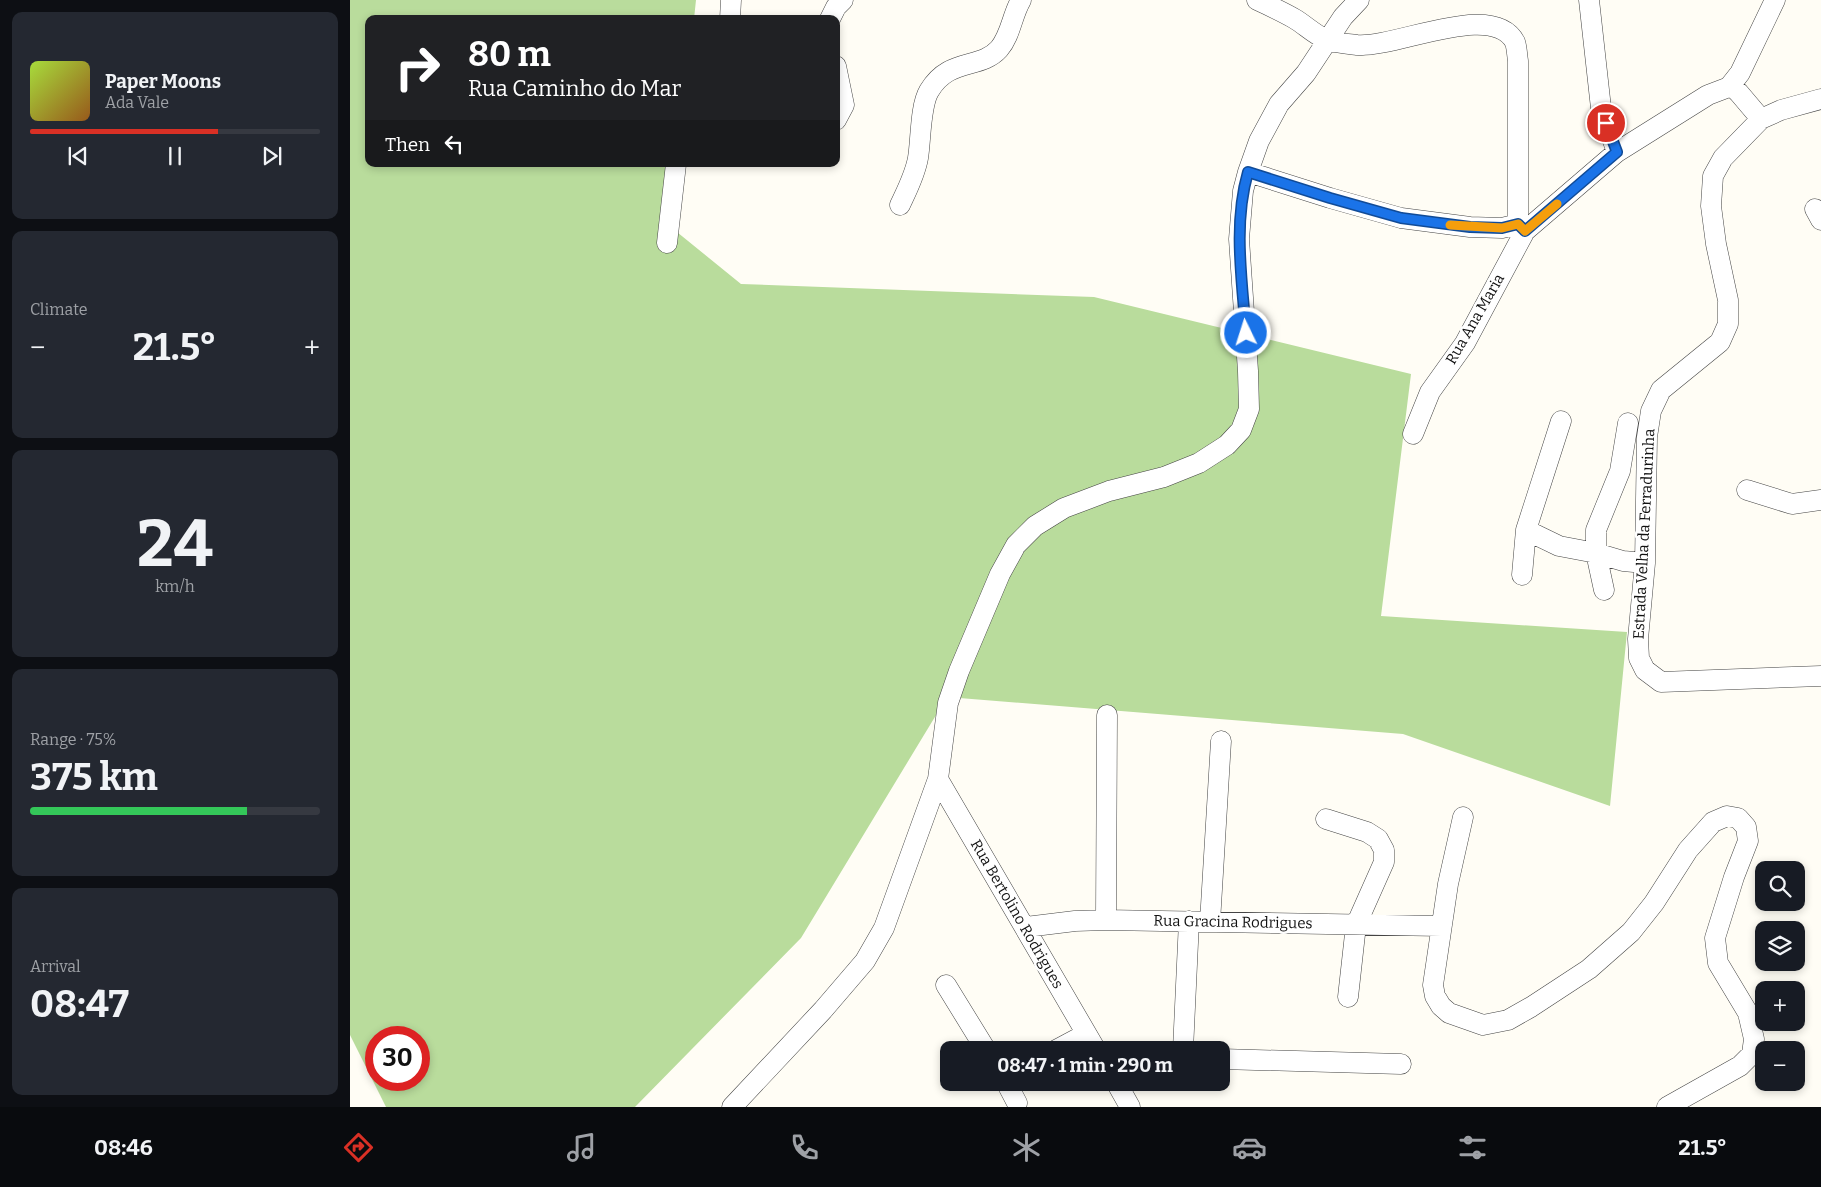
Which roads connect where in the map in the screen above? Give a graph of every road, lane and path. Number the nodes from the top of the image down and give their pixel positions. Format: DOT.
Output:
graph roads {
  1 [pos="731,0"];
  2 [pos="843,0"];
  3 [pos="1021,0"];
  4 [pos="1257,0"];
  5 [pos="1360,0"];
  6 [pos="1589,0"];
  7 [pos="1775,0"];
  8 [pos="730,15"];
  9 [pos="832,15"];
  10 [pos="1327,40"];
  11 [pos="840,86"];
  12 [pos="1729,87"];
  13 [pos="1821,99"];
  14 [pos="840,112"];
  15 [pos="1761,119"];
  16 [pos="1617,152"];
  17 [pos="676,167"];
  18 [pos="1248,172"];
  19 [pos="900,205"];
  20 [pos="1522,228"];
  21 [pos="668,243"];
  22 [pos="1561,421"];
  23 [pos="1628,424"];
  24 [pos="1413,434"];
  25 [pos="1748,490"];
  26 [pos="1821,500"];
  27 [pos="1526,530"];
  28 [pos="1596,553"];
  29 [pos="1645,563"];
  30 [pos="1522,575"];
  31 [pos="1604,590"];
  32 [pos="1821,676"];
  33 [pos="1107,715"];
  34 [pos="1221,740"];
  35 [pos="938,779"];
  36 [pos="1463,817"];
  37 [pos="1326,819"];
  38 [pos="1106,920"];
  39 [pos="1189,920"];
  40 [pos="1210,922"];
  41 [pos="1356,925"];
  42 [pos="1441,926"];
  43 [pos="1026,928"];
  44 [pos="946,985"];
  45 [pos="1348,997"];
  46 [pos="980,1041"];
  47 [pos="1090,1041"];
  48 [pos="1183,1041"];
  49 [pos="1230,1059"];
  50 [pos="1401,1064"];
  51 [pos="1011,1091"];
  52 [pos="1121,1091"];
  53 [pos="1018,1103"];
  54 [pos="732,1107"];
  55 [pos="1130,1107"];
  56 [pos="1667,1107"];
  1 -- 8 [label="street"];
  2 -- 9 [label="street"];
  3 -- 19 [label="street"];
  4 -- 10 [label="street"];
  5 -- 10 [label="street"];
  6 -- 16 [label="street"];
  7 -- 12 [label="street"];
  10 -- 18 [label="street"];
  10 -- 20 [label="street"];
  11 -- 14 [label="street"];
  12 -- 15 [label="street"];
  12 -- 16 [label="street"];
  13 -- 15 [label="street"];
  15 -- 29 [label="street, Estrada Velha da Ferradurinha"];
  16 -- 20 [label="street"];
  17 -- 21 [label="street"];
  18 -- 20 [label="street"];
  18 -- 35 [label="street"];
  20 -- 24 [label="street, Rua Ana Maria"];
  22 -- 27 [label="street"];
  23 -- 28 [label="street"];
  25 -- 26 [label="street"];
  27 -- 28 [label="street"];
  27 -- 30 [label="street"];
  28 -- 29 [label="street"];
  28 -- 31 [label="street"];
  29 -- 32 [label="street, Estrada Velha da Ferradurinha"];
  33 -- 38 [label="street"];
  34 -- 40 [label="street"];
  35 -- 43 [label="street, Rua Bertolino Rodrigues"];
  35 -- 54 [label="street"];
  36 -- 42 [label="street"];
  37 -- 41 [label="street"];
  38 -- 39 [label="street, Rua Gracina Rodrigues"];
  38 -- 43 [label="street, Rua Gracina Rodrigues"];
  39 -- 40 [label="street, Rua Gracina Rodrigues"];
  39 -- 48 [label="street"];
  40 -- 41 [label="street, Rua Gracina Rodrigues"];
  41 -- 42 [label="street, Rua Gracina Rodrigues"];
  41 -- 45 [label="street"];
  42 -- 56 [label="street"];
  43 -- 47 [label="street, Rua Bertolino Rodrigues"];
  44 -- 46 [label="street"];
  49 -- 50 [label="street"];
  51 -- 53 [label="street"];
  52 -- 55 [label="street"];
}
